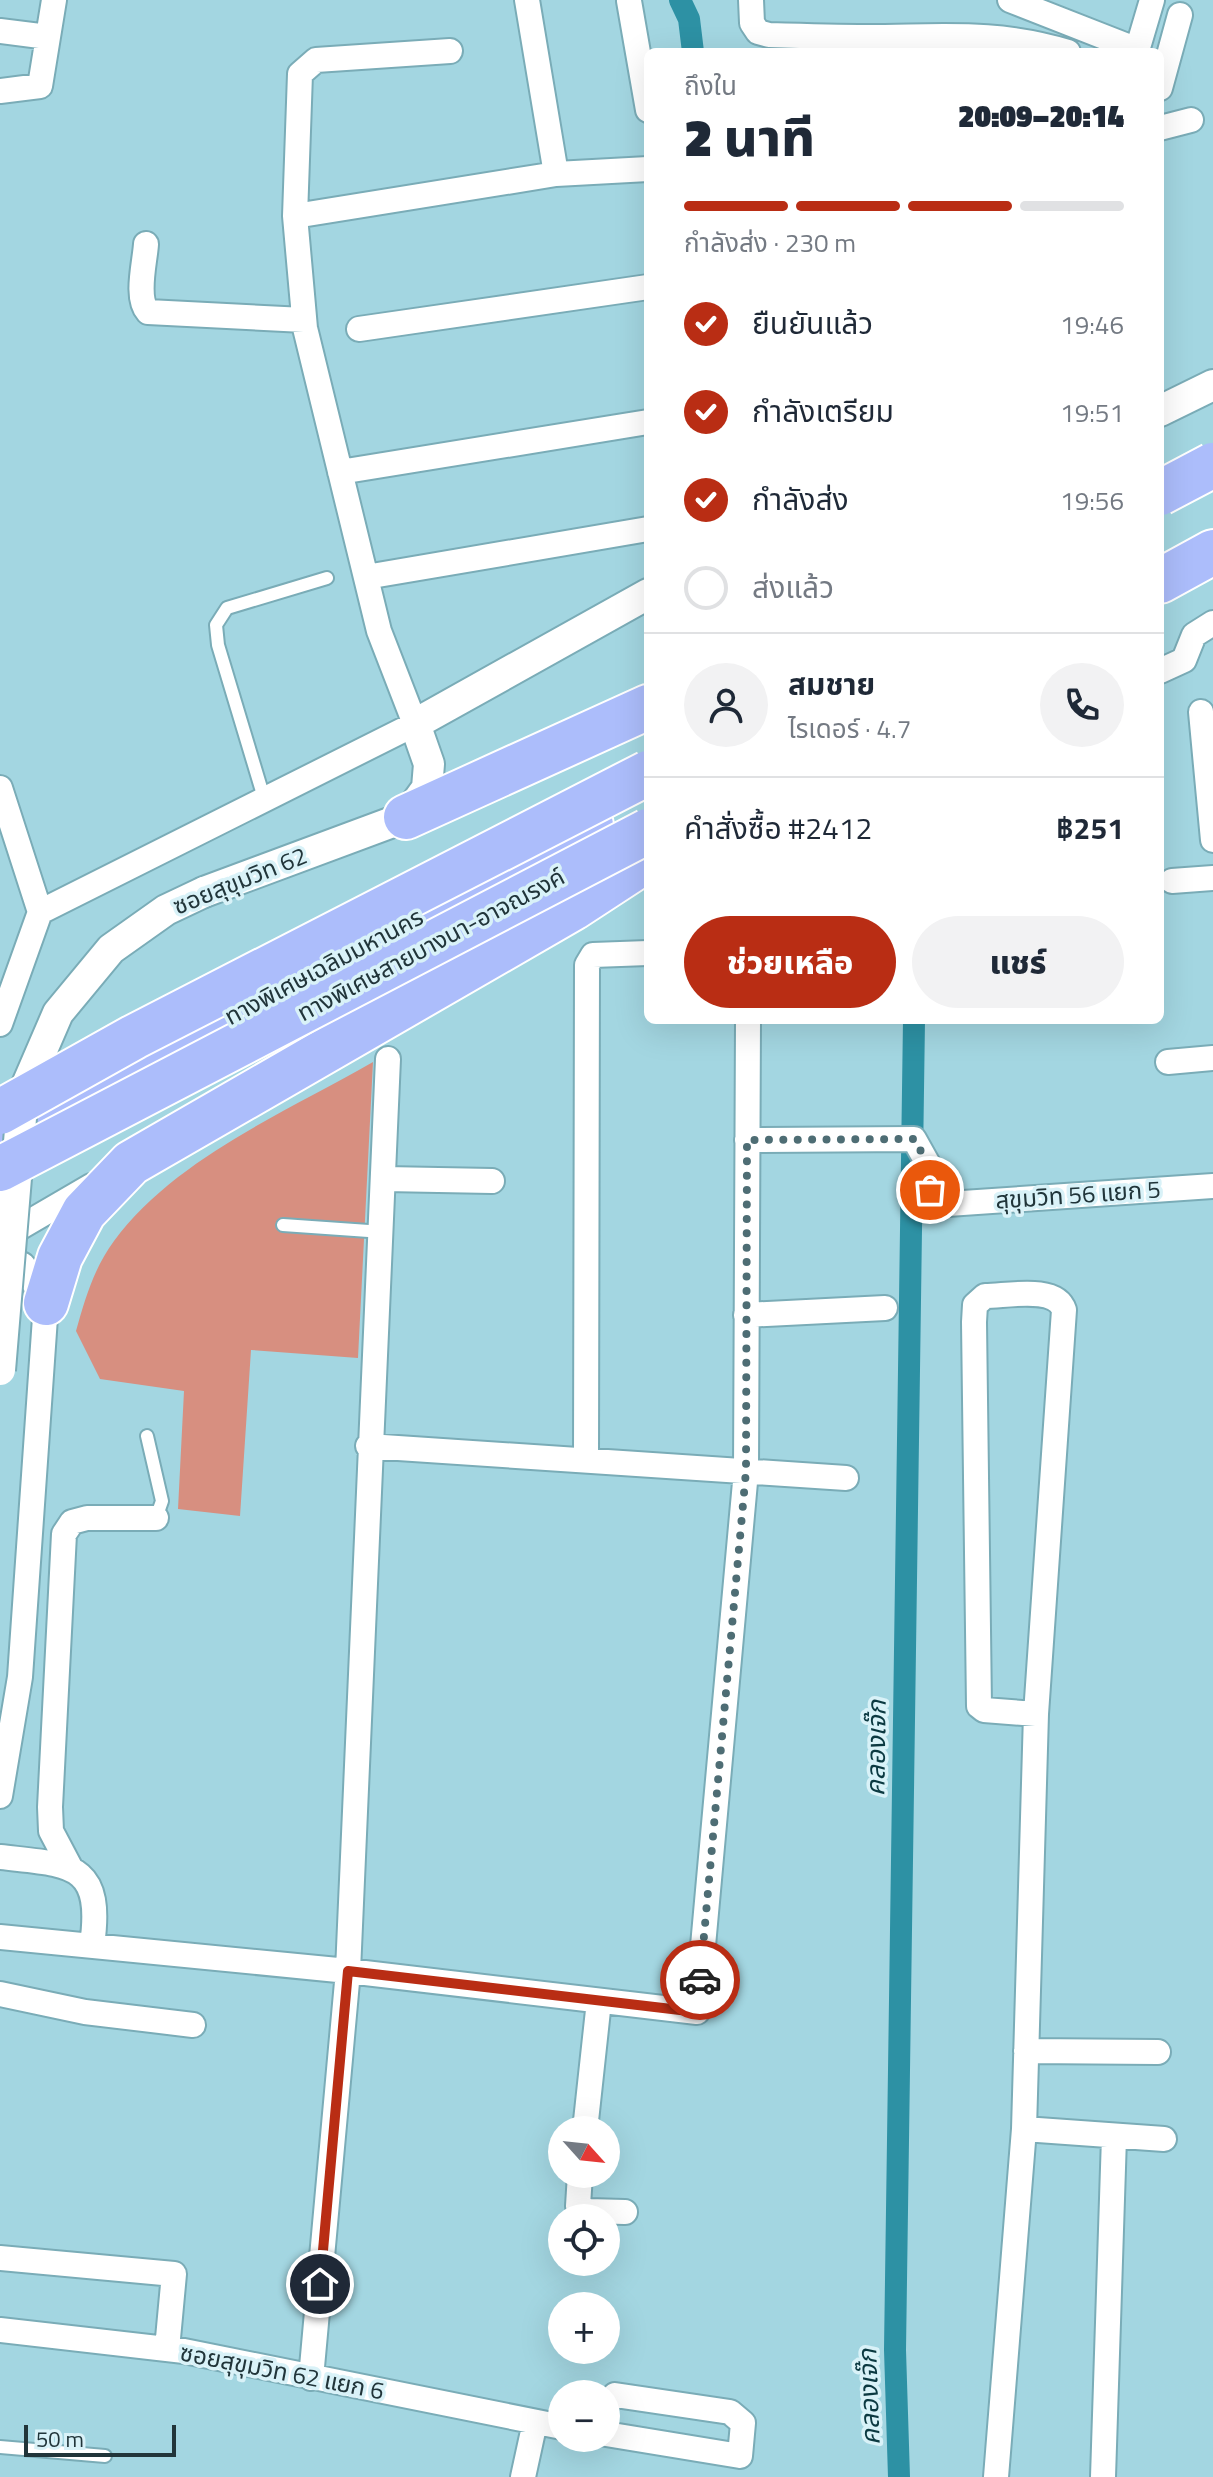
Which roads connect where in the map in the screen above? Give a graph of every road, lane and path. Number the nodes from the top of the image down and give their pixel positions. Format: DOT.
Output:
graph roads {
  1 [pos="54,0"];
  2 [pos="527,0"];
  3 [pos="751,0"];
  4 [pos="1010,0"];
  5 [pos="1152,0"];
  6 [pos="629,1"];
  7 [pos="1060,8"];
  8 [pos="1180,15"];
  9 [pos="0,31"];
  10 [pos="48,37"];
  11 [pos="1054,48"];
  12 [pos="1129,48"];
  13 [pos="1133,48"];
  14 [pos="450,51"];
  15 [pos="1164,73"];
  16 [pos="644,87"];
  17 [pos="0,91"];
  18 [pos="1191,120"];
  19 [pos="1164,127"];
  20 [pos="644,169"];
  21 [pos="556,174"];
  22 [pos="295,216"];
  23 [pos="146,244"];
  24 [pos="644,288"];
  25 [pos="304,320"];
  26 [pos="359,329"];
  27 [pos="1213,385"];
  28 [pos="1164,409"];
  29 [pos="644,423"];
  30 [pos="1213,468"];
  31 [pos="340,472"];
  32 [pos="1213,485"];
  33 [pos="1164,489"];
  34 [pos="1164,511"];
  35 [pos="644,530"];
  36 [pos="1213,534"];
  37 [pos="1213,552"];
  38 [pos="1164,560"];
  39 [pos="366,577"];
  40 [pos="327,578"];
  41 [pos="1164,579"];
  42 [pos="644,596"];
  43 [pos="1213,623"];
  44 [pos="1164,669"];
  45 [pos="644,709"];
  46 [pos="1201,712"];
  47 [pos="415,724"];
  48 [pos="644,775"];
  49 [pos="0,788"];
  50 [pos="644,796"];
  51 [pos="264,798"];
  52 [pos="406,817"];
  53 [pos="644,833"];
  54 [pos="1213,840"];
  55 [pos="644,859"];
  56 [pos="644,860"];
  57 [pos="1213,878"];
  58 [pos="1172,881"];
  59 [pos="40,912"];
  60 [pos="644,953"];
  61 [pos="0,1024"];
  62 [pos="748,1024"];
  63 [pos="1213,1058"];
  64 [pos="388,1059"];
  65 [pos="1168,1062"];
  66 [pos="0,1112"];
  67 [pos="0,1140"];
  68 [pos="747,1140"];
  69 [pos="131,1163"];
  70 [pos="0,1169"];
  71 [pos="385,1179"];
  72 [pos="492,1181"];
  73 [pos="1213,1186"];
  74 [pos="0,1187"];
  75 [pos="283,1225"];
  76 [pos="383,1232"];
  77 [pos="0,1239"];
  78 [pos="0,1254"];
  79 [pos="46,1303"];
  80 [pos="885,1308"];
  81 [pos="746,1315"];
  82 [pos="0,1370"];
  83 [pos="147,1436"];
  84 [pos="368,1446"];
  85 [pos="586,1460"];
  86 [pos="746,1471"];
  87 [pos="846,1478"];
  88 [pos="156,1518"];
  89 [pos="1036,1714"];
  90 [pos="0,1796"];
  91 [pos="0,1857"];
  92 [pos="70,1867"];
  93 [pos="0,1937"];
  94 [pos="92,1945"];
  95 [pos="348,1971"];
  96 [pos="0,1994"];
  97 [pos="599,2001"];
  98 [pos="193,2025"];
  99 [pos="1026,2051"];
  100 [pos="1158,2052"];
  101 [pos="587,2116"];
  102 [pos="1024,2129"];
  103 [pos="1114,2137"];
  104 [pos="1164,2139"];
  105 [pos="579,2188"];
  106 [pos="625,2212"];
  107 [pos="0,2258"];
  108 [pos="0,2330"];
  109 [pos="167,2349"];
  110 [pos="311,2378"];
  111 [pos="620,2396"];
  112 [pos="535,2422"];
  113 [pos="548,2424"];
  114 [pos="620,2436"];
  115 [pos="0,2447"];
  116 [pos="105,2456"];
  117 [pos="523,2477"];
  118 [pos="996,2477"];
  119 [pos="1103,2477"];
  1 -- 10 [label="street"];
  2 -- 21 [label="street"];
  3 -- 11 [label="street"];
  4 -- 7 [label="street"];
  5 -- 13 [label="street"];
  6 -- 16 [label="street"];
  7 -- 12 [label="street"];
  8 -- 15 [label="street"];
  9 -- 10 [label="street"];
  10 -- 17 [label="street"];
  14 -- 22 [label="street"];
  18 -- 19 [label="street"];
  20 -- 21 [label="street"];
  21 -- 22 [label="street"];
  22 -- 25 [label="street"];
  23 -- 25 [label="street"];
  24 -- 26 [label="street"];
  25 -- 31 [label="street"];
  27 -- 28 [label="street"];
  29 -- 31 [label="street"];
  30 -- 33 [label="highway, bridge"];
  31 -- 39 [label="street"];
  32 -- 34 [label="highway"];
  35 -- 39 [label="street"];
  36 -- 38 [label="highway"];
  37 -- 41 [label="highway"];
  39 -- 47 [label="street"];
  40 -- 51 [label="lane"];
  42 -- 47 [label="street"];
  43 -- 44 [label="street"];
  45 -- 52 [label="highway"];
  46 -- 54 [label="street"];
  47 -- 51 [label="street"];
  47 -- 52 [label="street"];
  48 -- 66 [label="highway, bridge"];
  49 -- 59 [label="street"];
  50 -- 67 [label="highway, ทางพิเศษเฉลิมมหานคร"];
  51 -- 59 [label="street"];
  52 -- 82 [label="street, ซอยสุขุมวิท 62, bridge"];
  53 -- 70 [label="highway, ทางพิเศษสายบางนา-อาจณรงค์, bridge"];
  55 -- 74 [label="highway, ทางพิเศษเฉลิมมหานคร"];
  56 -- 69 [label="highway"];
  57 -- 58 [label="street"];
  59 -- 61 [label="street"];
  60 -- 85 [label="street"];
  62 -- 68 [label="street"];
  63 -- 65 [label="street"];
  64 -- 71 [label="street"];
  68 -- 73 [label="street, สุขุมวิท 56 แยก 5"];
  68 -- 81 [label="street"];
  69 -- 77 [label="street"];
  69 -- 79 [label="highway"];
  71 -- 72 [label="street"];
  71 -- 76 [label="street"];
  75 -- 76 [label="lane"];
  76 -- 84 [label="street"];
  78 -- 79 [label="street"];
  79 -- 90 [label="street"];
  80 -- 81 [label="street"];
  81 -- 86 [label="street"];
  83 -- 88 [label="lane"];
  84 -- 85 [label="street"];
  84 -- 95 [label="street"];
  85 -- 86 [label="street"];
  86 -- 87 [label="street"];
  86 -- 97 [label="street"];
  88 -- 92 [label="street"];
  89 -- 89 [label="street"];
  89 -- 99 [label="street"];
  91 -- 92 [label="street"];
  92 -- 94 [label="street"];
  93 -- 94 [label="street"];
  94 -- 95 [label="street"];
  95 -- 97 [label="street"];
  95 -- 110 [label="street"];
  96 -- 98 [label="street"];
  97 -- 101 [label="street"];
  99 -- 100 [label="street"];
  99 -- 102 [label="street"];
  102 -- 103 [label="street"];
  102 -- 118 [label="street"];
  103 -- 104 [label="street"];
  103 -- 119 [label="street"];
  105 -- 106 [label="street"];
  107 -- 109 [label="street"];
  108 -- 109 [label="street, ซอยสุขุมวิท 62 แยก 6"];
  109 -- 110 [label="street, ซอยสุขุมวิท 62 แยก 6"];
  110 -- 112 [label="street, ซอยสุขุมวิท 62 แยก 6"];
  111 -- 114 [label="street"];
  112 -- 113 [label="street, ซอยสุขุมวิท 62 แยก 6"];
  112 -- 117 [label="street"];
  115 -- 116 [label="lane"];
}
